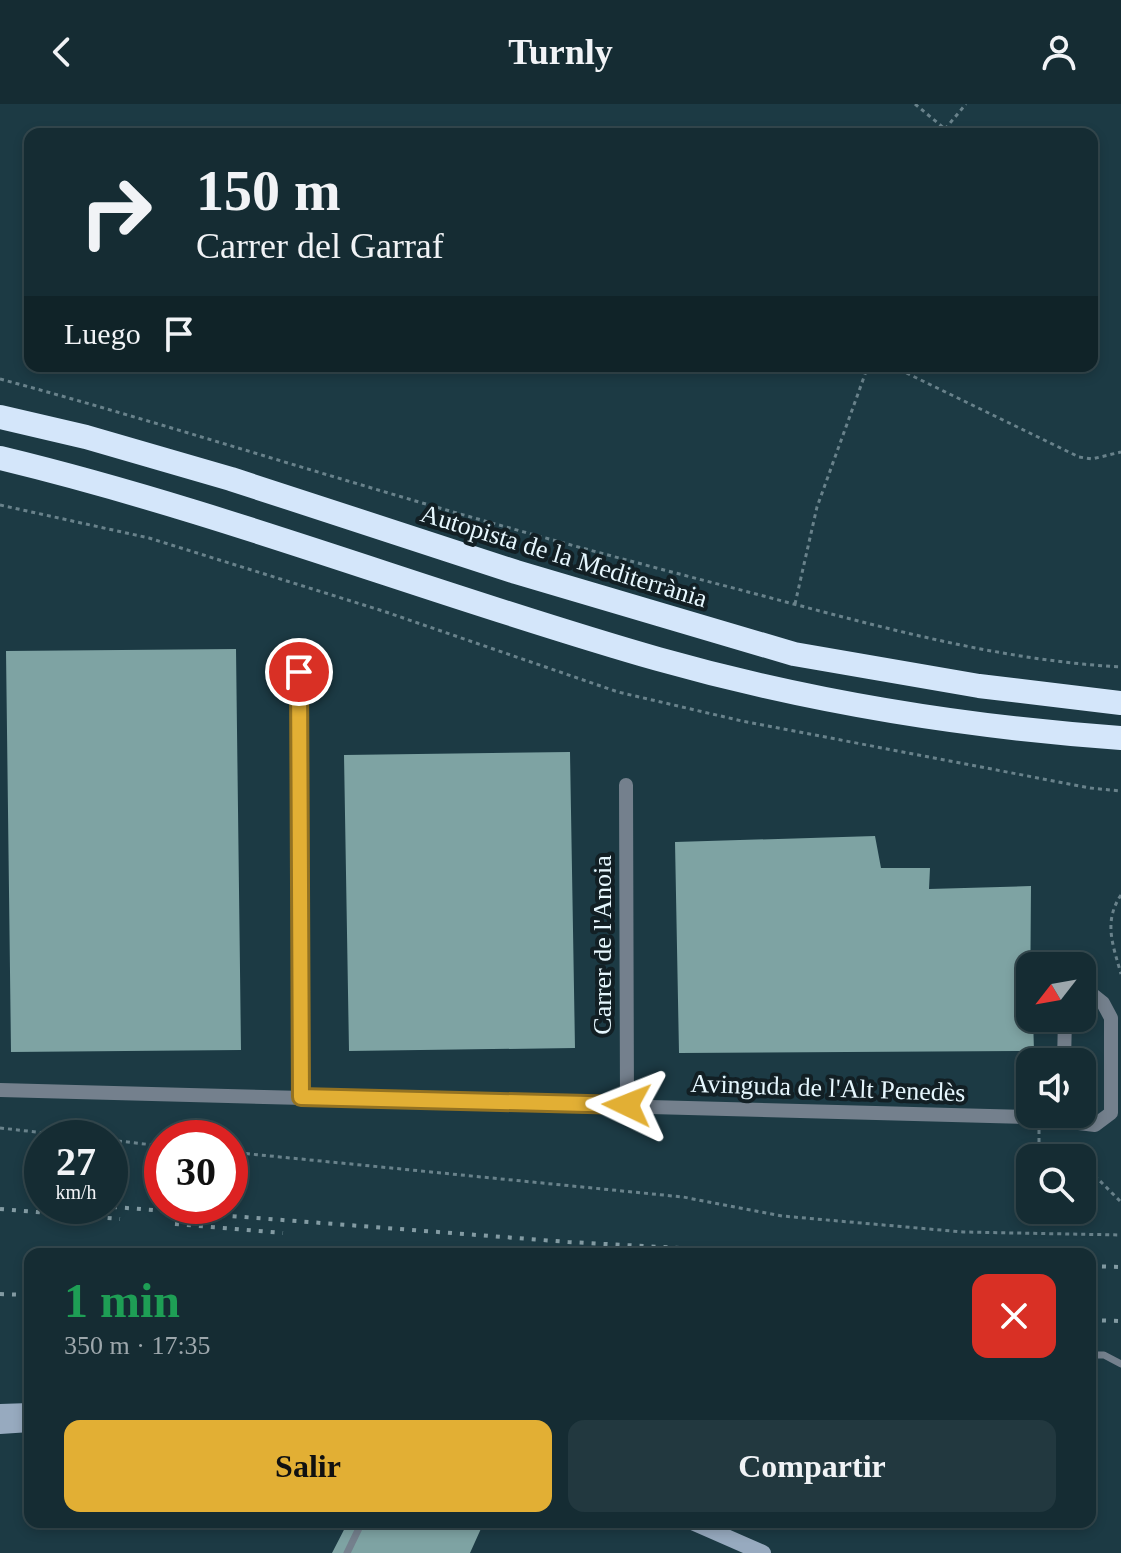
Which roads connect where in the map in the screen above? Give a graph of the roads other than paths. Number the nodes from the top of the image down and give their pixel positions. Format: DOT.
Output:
graph roads {
  1 [pos="0,417"];
  2 [pos="0,458"];
  3 [pos="299,672"];
  4 [pos="1121,703"];
  5 [pos="1121,738"];
  6 [pos="626,785"];
  7 [pos="1096,997"];
  8 [pos="0,1090"];
  9 [pos="301,1097"];
  10 [pos="627,1105"];
  11 [pos="1016,1116"];
  12 [pos="1096,1124"];
  13 [pos="1096,1355"];
  14 [pos="1121,1364"];
  15 [pos="24,1411"];
  16 [pos="0,1412"];
  17 [pos="24,1424"];
  18 [pos="0,1426"];
  19 [pos="359,1528"];
  20 [pos="706,1528"];
  21 [pos="347,1553"];
  22 [pos="763,1553"];
  1 -- 4 [label="highway, Autopista de la Mediterrània"];
  2 -- 5 [label="highway"];
  3 -- 9 [label="street"];
  6 -- 10 [label="street, Carrer de l'Anoia"];
  7 -- 12 [label="street, Avinguda de l'Alt Penedès"];
  8 -- 9 [label="street, Avinguda de l'Alt Penedès"];
  9 -- 10 [label="street, Avinguda de l'Alt Penedès"];
  10 -- 11 [label="street, Avinguda de l'Alt Penedès"];
  13 -- 14 [label="lane"];
  15 -- 16 [label="main road"];
  17 -- 18 [label="main road"];
  19 -- 21 [label="lane"];
  20 -- 22 [label="main road"];
}
